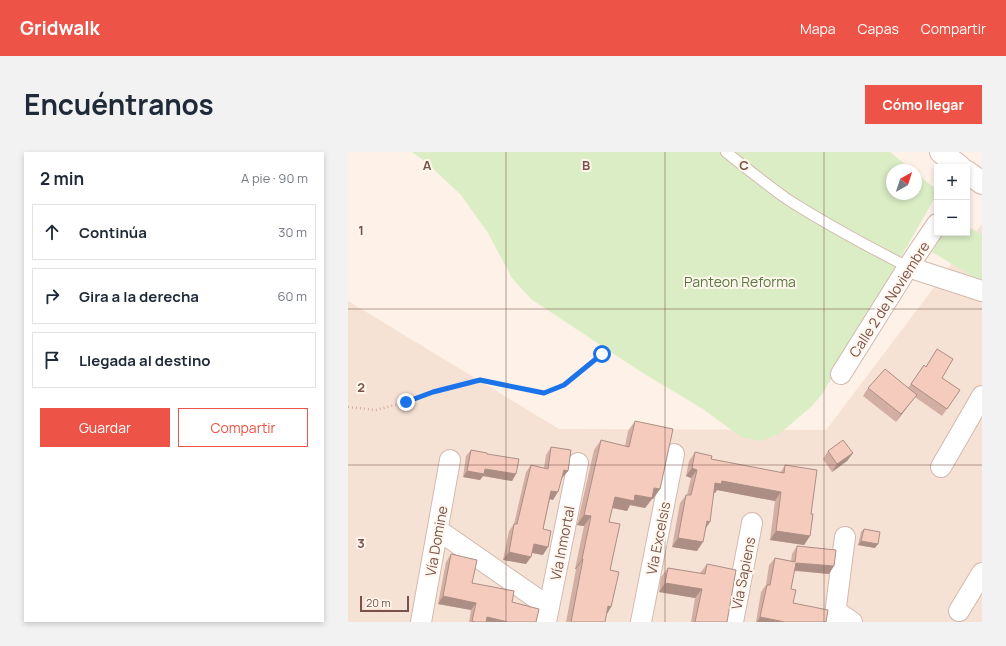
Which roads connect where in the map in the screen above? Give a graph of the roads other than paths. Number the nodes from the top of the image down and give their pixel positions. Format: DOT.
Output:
graph roads {
  1 [pos="726,152"];
  2 [pos="941,152"];
  3 [pos="956,164"];
  4 [pos="934,228"];
  5 [pos="908,267"];
  6 [pos="982,291"];
  7 [pos="841,374"];
  8 [pos="982,396"];
  9 [pos="674,454"];
  10 [pos="450,460"];
  11 [pos="578,463"];
  12 [pos="941,467"];
  13 [pos="752,523"];
  14 [pos="438,530"];
  15 [pos="845,537"];
  16 [pos="982,573"];
  17 [pos="959,611"];
  18 [pos="547,615"];
  19 [pos="835,616"];
  20 [pos="421,622"];
  21 [pos="641,622"];
  22 [pos="733,622"];
  23 [pos="852,622"];
  1 -- 5 [label="lane"];
  2 -- 3 [label="street"];
  4 -- 5 [label="street, Calle 2 de Noviembre"];
  5 -- 6 [label="street"];
  5 -- 7 [label="street, Calle 2 de Noviembre"];
  8 -- 12 [label="street"];
  9 -- 21 [label="street, Vía Excelsis"];
  10 -- 14 [label="street, Vía Domine"];
  11 -- 18 [label="street, Vía Inmortal"];
  13 -- 22 [label="street, Vía Sapiens"];
  14 -- 18 [label="street"];
  14 -- 20 [label="street, Vía Domine"];
  15 -- 19 [label="street"];
  16 -- 17 [label="street"];
  19 -- 23 [label="street"];
}
